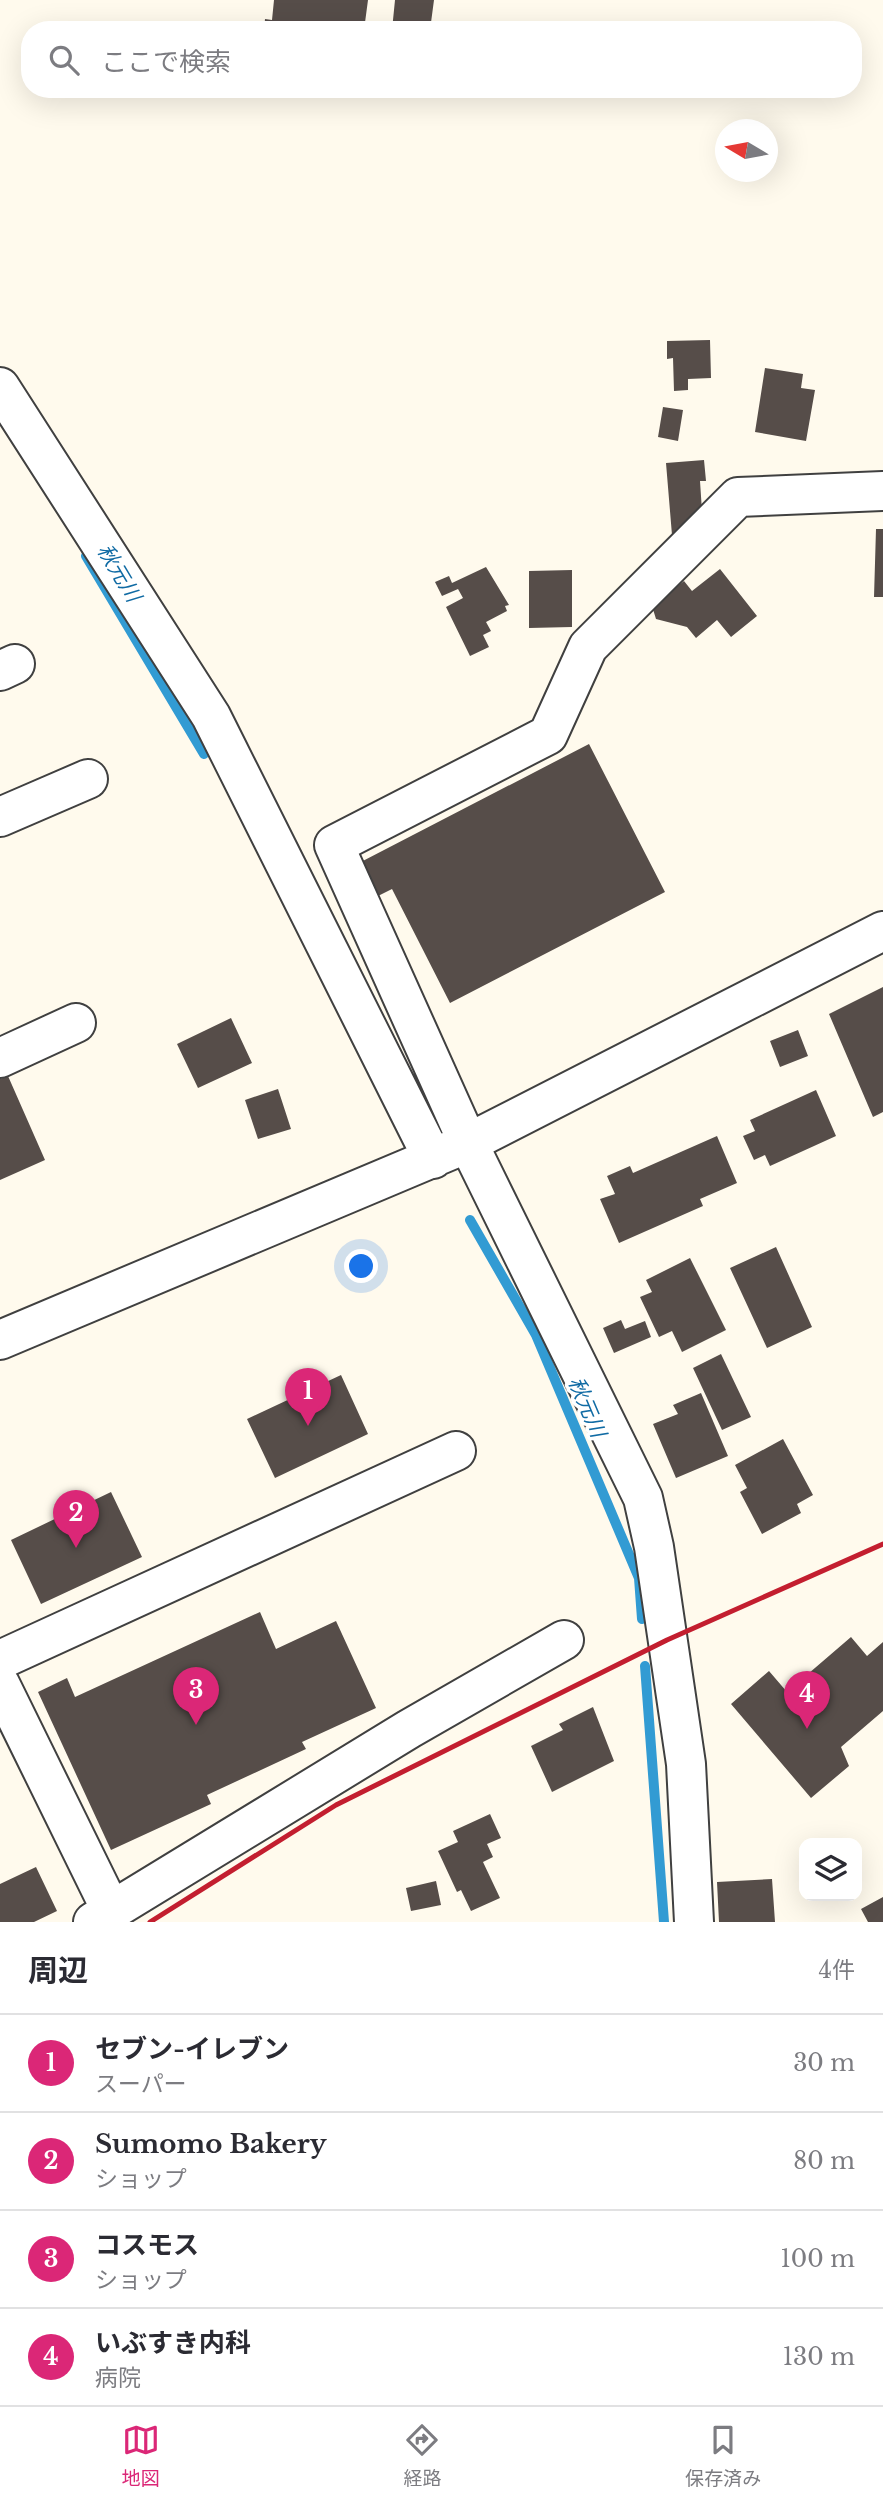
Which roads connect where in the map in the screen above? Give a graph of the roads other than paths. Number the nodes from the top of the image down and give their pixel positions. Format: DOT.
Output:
graph roads {
  1 [pos="0,387"];
  2 [pos="883,491"];
  3 [pos="88,779"];
  4 [pos="0,817"];
  5 [pos="883,931"];
  6 [pos="76,1023"];
  7 [pos="0,1058"];
  8 [pos="468,1143"];
  9 [pos="433,1159"];
  10 [pos="0,1340"];
  11 [pos="456,1451"];
  12 [pos="564,1640"];
  13 [pos="0,1660"];
  14 [pos="0,1684"];
  15 [pos="103,1917"];
  16 [pos="694,1922"];
  1 -- 9 [label="street"];
  2 -- 8 [label="street"];
  3 -- 4 [label="street"];
  5 -- 8 [label="street"];
  6 -- 7 [label="street"];
  8 -- 9 [label="street"];
  8 -- 16 [label="street"];
  9 -- 10 [label="street"];
  11 -- 13 [label="street"];
  12 -- 15 [label="street"];
  14 -- 15 [label="street"];
}
